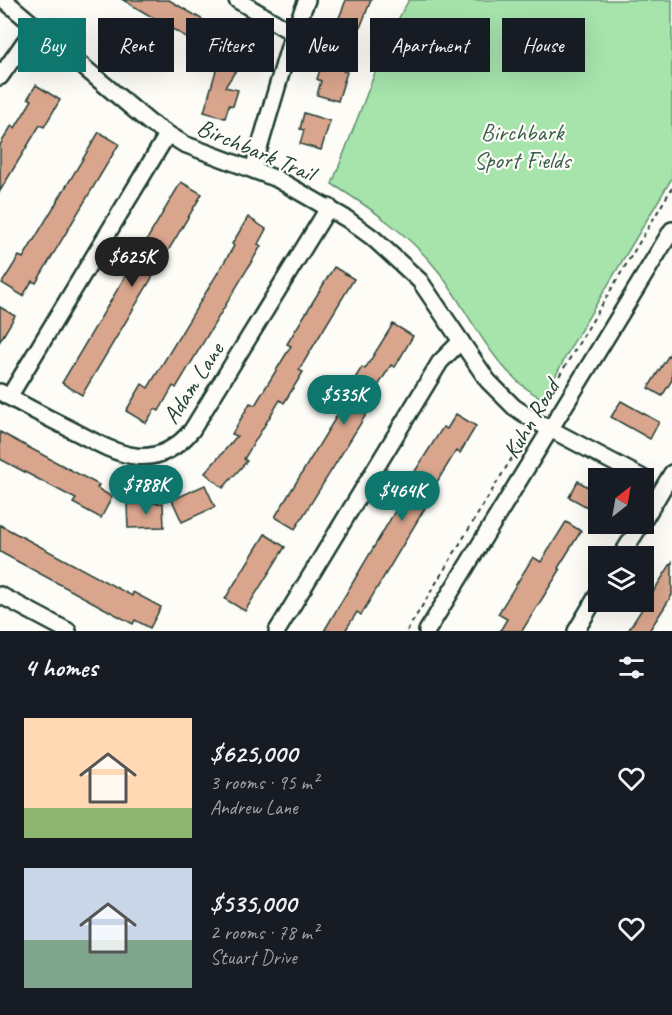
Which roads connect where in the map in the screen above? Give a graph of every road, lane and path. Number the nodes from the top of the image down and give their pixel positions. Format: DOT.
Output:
graph roads {
  1 [pos="4,0"];
  2 [pos="237,0"];
  3 [pos="307,0"];
  4 [pos="25,18"];
  5 [pos="299,18"];
  6 [pos="286,29"];
  7 [pos="18,51"];
  8 [pos="286,57"];
  9 [pos="86,70"];
  10 [pos="0,77"];
  11 [pos="167,135"];
  12 [pos="253,169"];
  13 [pos="672,188"];
  14 [pos="328,207"];
  15 [pos="672,230"];
  16 [pos="460,341"];
  17 [pos="5,395"];
  18 [pos="543,407"];
  19 [pos="551,429"];
  20 [pos="528,432"];
  21 [pos="623,468"];
  22 [pos="672,473"];
  23 [pos="667,492"];
  24 [pos="654,508"];
  25 [pos="0,595"];
  26 [pos="588,611"];
  27 [pos="68,631"];
  28 [pos="277,631"];
  29 [pos="407,631"];
  30 [pos="428,631"];
  31 [pos="576,631"];
  1 -- 4 [label="street, Birchbark Trail"];
  2 -- 6 [label="street"];
  3 -- 5 [label="street"];
  7 -- 10 [label="street"];
  8 -- 12 [label="street"];
  9 -- 11 [label="street, Birchbark Trail"];
  11 -- 12 [label="street, Birchbark Trail"];
  11 -- 17 [label="street"];
  12 -- 14 [label="street, Birchbark Trail"];
  13 -- 18 [label="path"];
  14 -- 16 [label="street, Birchbark Trail"];
  14 -- 17 [label="street, Adam Lane"];
  15 -- 19 [label="street, Kuhn Road"];
  16 -- 19 [label="street, Birchbark Trail"];
  16 -- 28 [label="street"];
  19 -- 21 [label="street, Birchbark Trail"];
  19 -- 30 [label="street, Kuhn Road"];
  20 -- 29 [label="path"];
  22 -- 23 [label="street"];
  23 -- 24 [label="street"];
  25 -- 27 [label="street"];
  26 -- 31 [label="street"];
}
